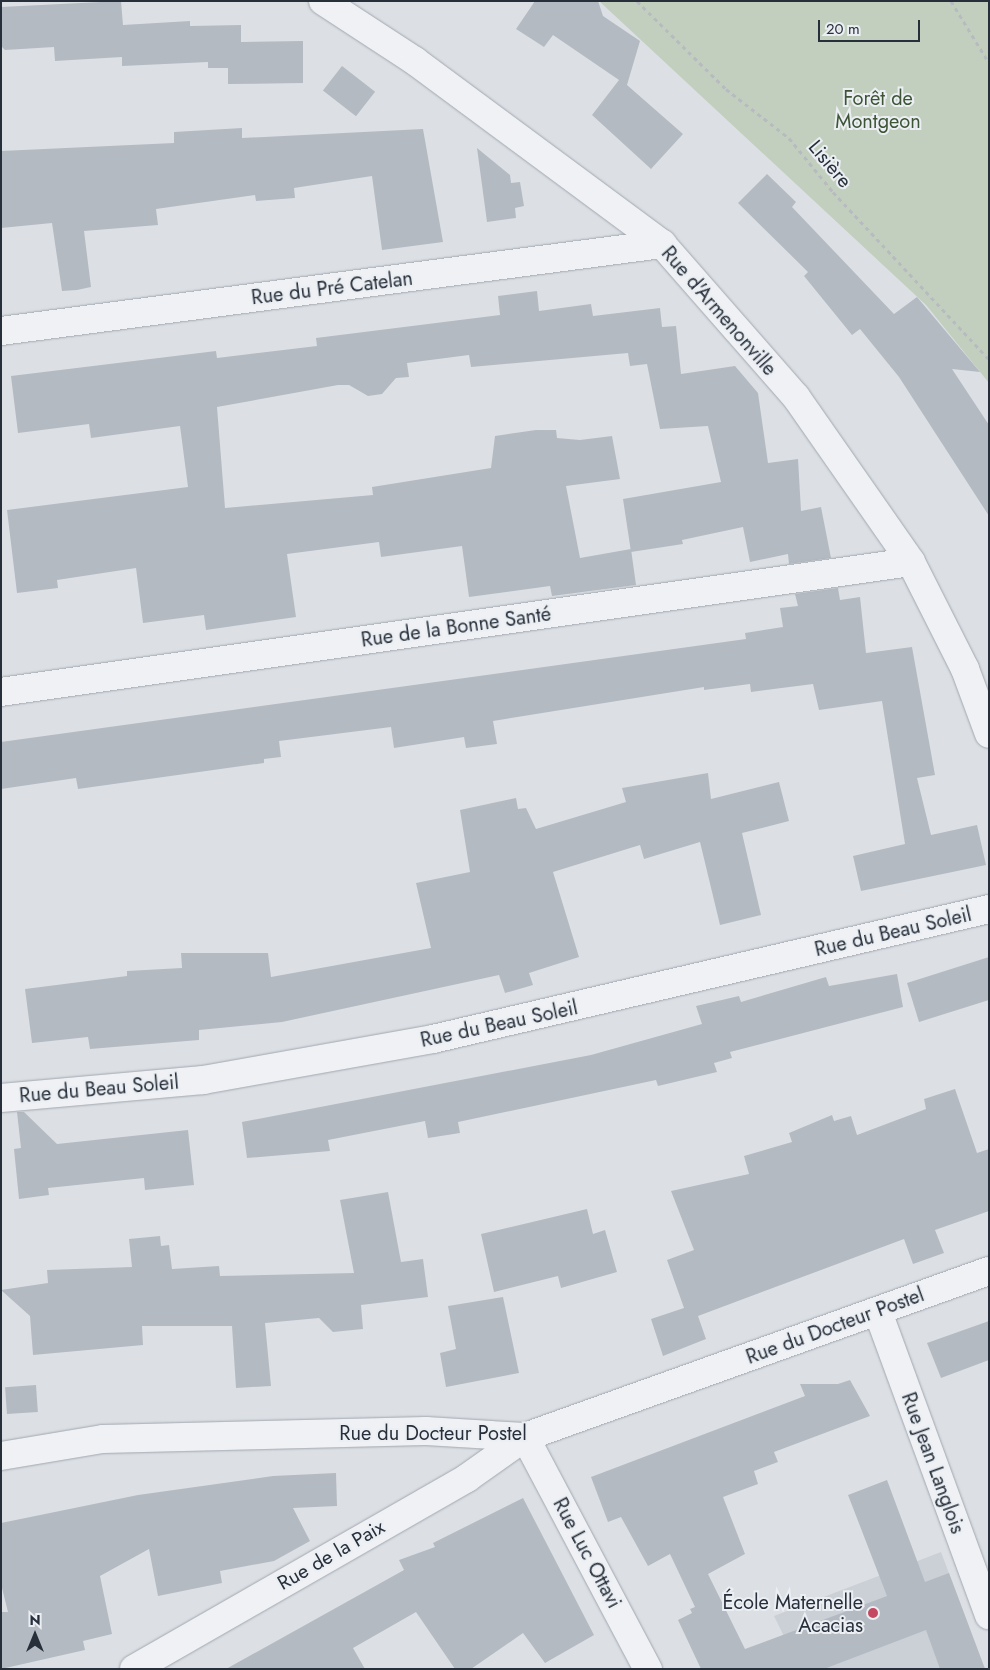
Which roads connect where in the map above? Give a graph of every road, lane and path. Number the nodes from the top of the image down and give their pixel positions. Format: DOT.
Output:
graph roads {
  1 [pos="322,1"];
  2 [pos="637,1"];
  3 [pos="951,1"];
  4 [pos="989,63"];
  5 [pos="662,244"];
  6 [pos="1,331"];
  7 [pos="989,359"];
  8 [pos="911,562"];
  9 [pos="1,692"];
  10 [pos="989,734"];
  11 [pos="989,909"];
  12 [pos="1,1098"];
  13 [pos="989,1271"];
  14 [pos="878,1312"];
  15 [pos="525,1437"];
  16 [pos="1,1456"];
  17 [pos="989,1615"];
  18 [pos="134,1669"];
  19 [pos="648,1669"];
  1 -- 5 [label="street, Rue d'Armenonville"];
  2 -- 7 [label="path, Lisière"];
  3 -- 4 [label="path"];
  5 -- 6 [label="street, Rue du Pré Catelan"];
  5 -- 8 [label="street, Rue d'Armenonville"];
  8 -- 9 [label="street, Rue de la Bonne Santé"];
  8 -- 10 [label="street, Rue d'Armenonville"];
  11 -- 12 [label="street, Rue du Beau Soleil"];
  13 -- 14 [label="street, Rue du Docteur Postel"];
  14 -- 15 [label="street, Rue du Docteur Postel"];
  14 -- 17 [label="street, Rue Jean Langlois"];
  15 -- 16 [label="street, Rue du Docteur Postel"];
  15 -- 18 [label="street, Rue de la Paix"];
  15 -- 19 [label="street, Rue Luc Ottavi"];
}
